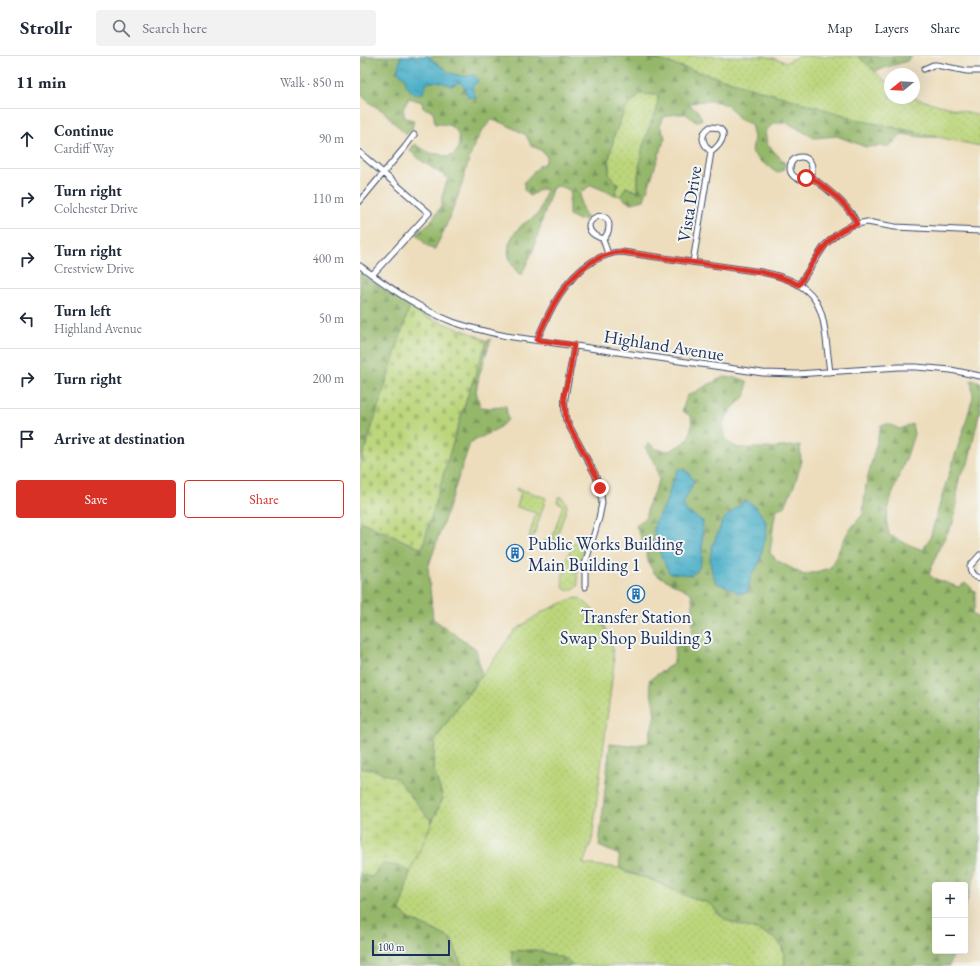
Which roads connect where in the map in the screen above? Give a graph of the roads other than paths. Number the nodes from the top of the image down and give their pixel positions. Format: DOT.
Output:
graph roads {
  1 [pos="924,69"];
  2 [pos="980,71"];
  3 [pos="414,135"];
  4 [pos="711,152"];
  5 [pos="360,153"];
  6 [pos="383,173"];
  7 [pos="809,175"];
  8 [pos="360,201"];
  9 [pos="857,224"];
  10 [pos="980,231"];
  11 [pos="603,239"];
  12 [pos="608,254"];
  13 [pos="693,262"];
  14 [pos="360,266"];
  15 [pos="372,275"];
  16 [pos="799,285"];
  17 [pos="537,340"];
  18 [pos="574,345"];
  19 [pos="830,372"];
  20 [pos="980,376"];
  21 [pos="980,555"];
  22 [pos="980,578"];
  23 [pos="585,587"];
  1 -- 2 [label="street"];
  3 -- 6 [label="street"];
  4 -- 4 [label="street"];
  4 -- 13 [label="street, Vista Drive"];
  5 -- 6 [label="street"];
  6 -- 8 [label="street"];
  6 -- 15 [label="street"];
  7 -- 7 [label="street"];
  7 -- 9 [label="street"];
  9 -- 10 [label="street"];
  9 -- 16 [label="street"];
  11 -- 11 [label="street"];
  11 -- 12 [label="street"];
  12 -- 13 [label="street"];
  12 -- 17 [label="street"];
  13 -- 16 [label="street"];
  14 -- 15 [label="street, Highland Avenue"];
  15 -- 17 [label="street, Highland Avenue"];
  16 -- 19 [label="street"];
  17 -- 18 [label="street, Highland Avenue"];
  18 -- 19 [label="street, Highland Avenue"];
  18 -- 23 [label="street"];
  19 -- 20 [label="street, Highland Avenue"];
  21 -- 22 [label="street"];
}
